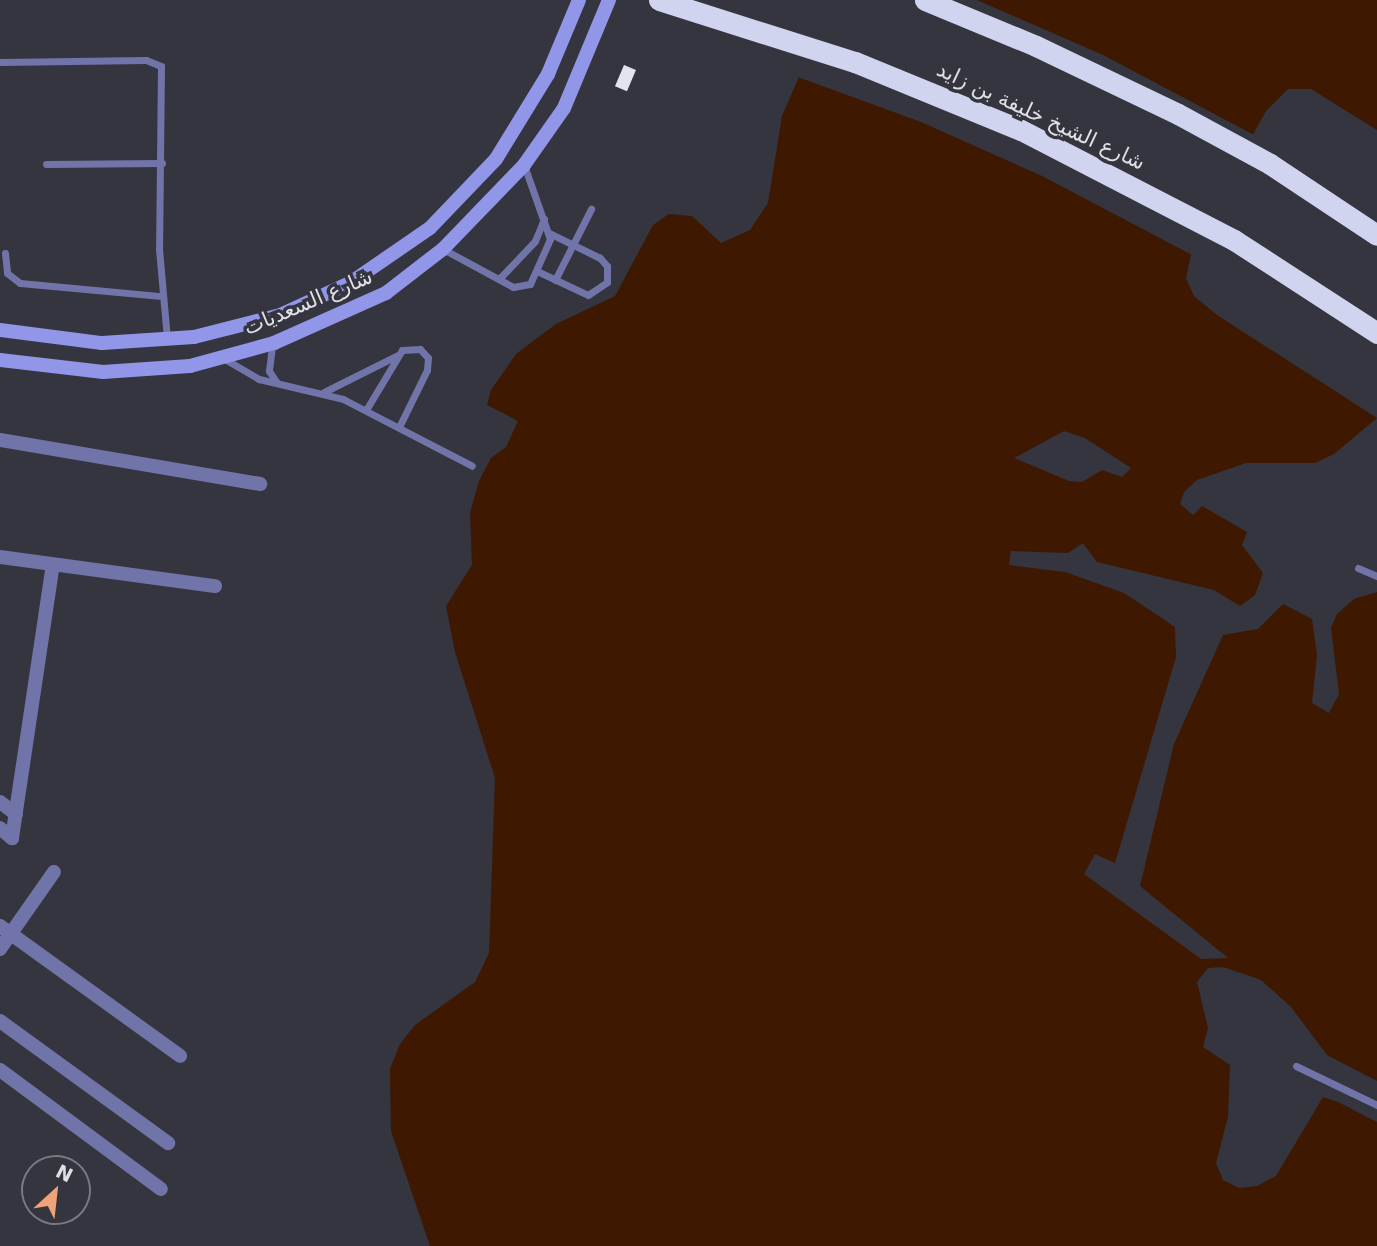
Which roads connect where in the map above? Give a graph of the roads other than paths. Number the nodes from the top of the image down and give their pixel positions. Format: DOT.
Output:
graph roads {
  1 [pos="579,0"];
  2 [pos="609,0"];
  3 [pos="659,0"];
  4 [pos="925,0"];
  5 [pos="0,62"];
  6 [pos="162,163"];
  7 [pos="46,164"];
  8 [pos="524,166"];
  9 [pos="591,209"];
  10 [pos="544,219"];
  11 [pos="550,233"];
  12 [pos="1377,235"];
  13 [pos="573,245"];
  14 [pos="443,249"];
  15 [pos="5,253"];
  16 [pos="537,271"];
  17 [pos="499,279"];
  18 [pos="555,280"];
  19 [pos="161,296"];
  20 [pos="0,330"];
  21 [pos="1377,333"];
  22 [pos="167,340"];
  23 [pos="274,343"];
  24 [pos="398,355"];
  25 [pos="223,358"];
  26 [pos="0,360"];
  27 [pos="278,383"];
  28 [pos="324,392"];
  29 [pos="366,410"];
  30 [pos="399,427"];
  31 [pos="0,440"];
  32 [pos="472,466"];
  33 [pos="260,484"];
  34 [pos="0,557"];
  35 [pos="53,565"];
  36 [pos="1358,568"];
  37 [pos="1377,576"];
  38 [pos="215,586"];
  39 [pos="0,802"];
  40 [pos="16,814"];
  41 [pos="0,828"];
  42 [pos="54,872"];
  43 [pos="5,930"];
  44 [pos="0,949"];
  45 [pos="0,1021"];
  46 [pos="180,1056"];
  47 [pos="1296,1066"];
  48 [pos="0,1070"];
  49 [pos="1377,1105"];
  50 [pos="168,1143"];
  51 [pos="161,1189"];
  1 -- 22 [label="street, شارع السعديات"];
  2 -- 8 [label="street, شارع السعديات"];
  3 -- 21 [label="highway, شارع الشيخ خليفة بن زايد"];
  4 -- 12 [label="highway"];
  5 -- 6 [label="lane"];
  6 -- 7 [label="lane"];
  6 -- 19 [label="lane"];
  8 -- 10 [label="lane"];
  8 -- 14 [label="street, شارع السعديات"];
  9 -- 13 [label="lane"];
  10 -- 11 [label="lane"];
  10 -- 17 [label="lane"];
  11 -- 13 [label="lane"];
  11 -- 16 [label="lane"];
  13 -- 18 [label="lane"];
  13 -- 18 [label="lane"];
  14 -- 17 [label="lane"];
  14 -- 23 [label="street, شارع السعديات"];
  15 -- 19 [label="lane"];
  16 -- 17 [label="lane"];
  16 -- 18 [label="lane"];
  19 -- 22 [label="lane"];
  20 -- 22 [label="street, شارع السعديات"];
  23 -- 25 [label="street, شارع السعديات"];
  23 -- 27 [label="lane"];
  24 -- 28 [label="lane"];
  24 -- 29 [label="lane"];
  24 -- 30 [label="lane"];
  25 -- 26 [label="street, شارع السعديات"];
  25 -- 27 [label="lane"];
  27 -- 28 [label="lane"];
  28 -- 29 [label="lane"];
  29 -- 30 [label="lane"];
  30 -- 32 [label="lane"];
  31 -- 33 [label="street"];
  34 -- 35 [label="street"];
  35 -- 38 [label="street"];
  35 -- 40 [label="street"];
  36 -- 37 [label="lane"];
  39 -- 40 [label="street"];
  40 -- 41 [label="street"];
  42 -- 43 [label="street"];
  43 -- 44 [label="street"];
  43 -- 46 [label="street"];
  45 -- 50 [label="street"];
  47 -- 49 [label="lane"];
  48 -- 51 [label="street"];
}
